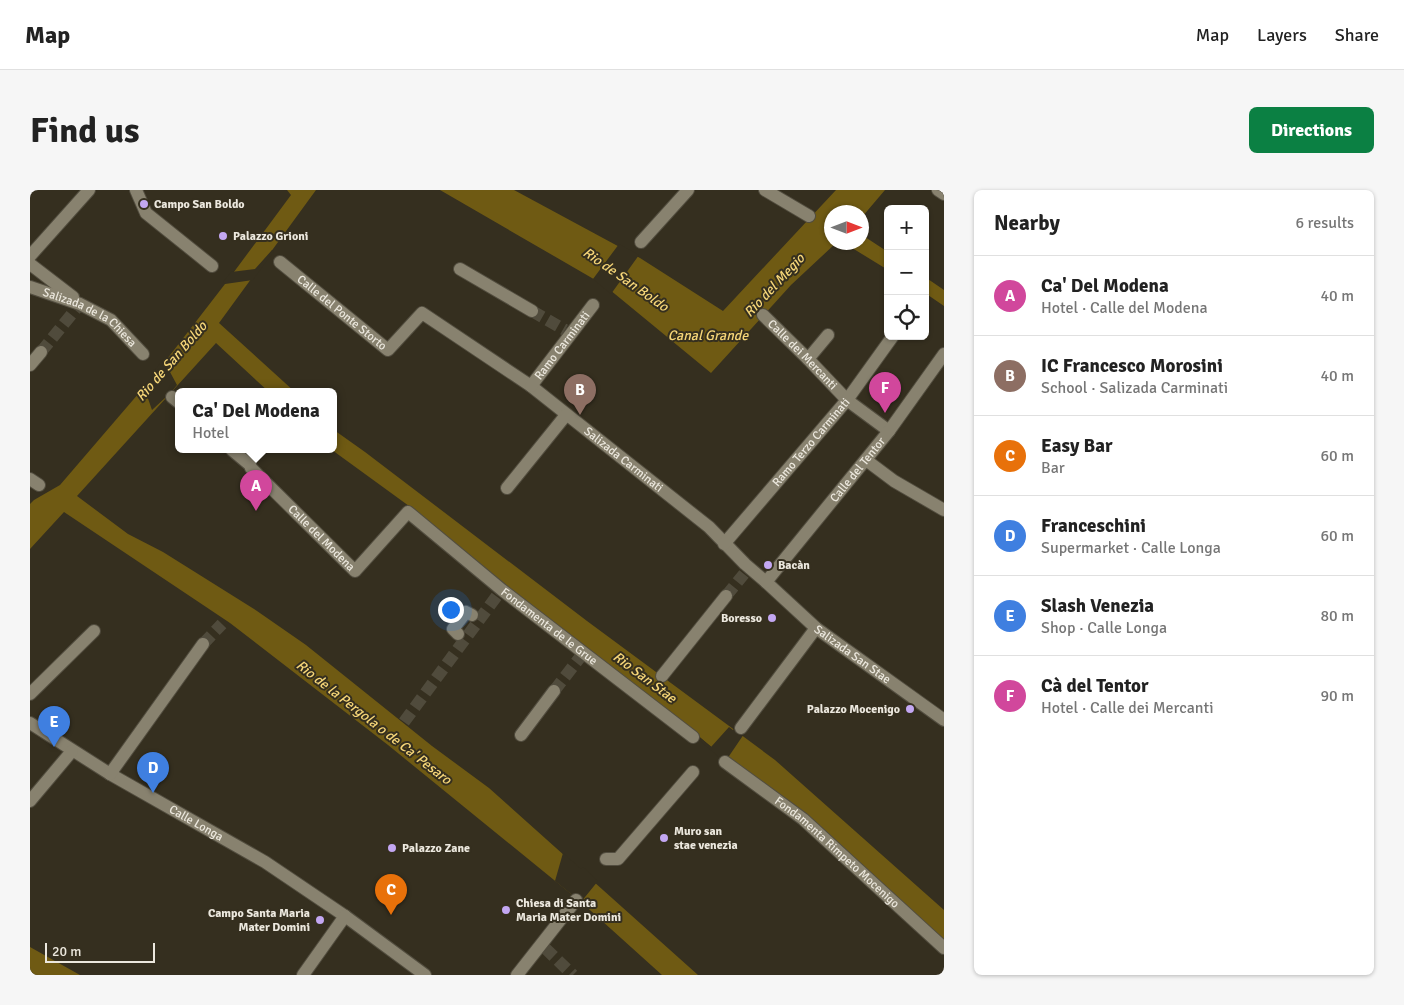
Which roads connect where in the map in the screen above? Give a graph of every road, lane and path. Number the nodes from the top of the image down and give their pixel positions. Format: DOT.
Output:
graph roads {
  1 [pos="89,190"];
  2 [pos="136,190"];
  3 [pos="688,190"];
  4 [pos="765,190"];
  5 [pos="938,190"];
  6 [pos="944,194"];
  7 [pos="809,216"];
  8 [pos="641,242"];
  9 [pos="30,256"];
  10 [pos="280,262"];
  11 [pos="30,264"];
  12 [pos="212,266"];
  13 [pos="460,270"];
  14 [pos="30,287"];
  15 [pos="80,304"];
  16 [pos="593,305"];
  17 [pos="532,311"];
  18 [pos="422,313"];
  19 [pos="763,315"];
  20 [pos="828,335"];
  21 [pos="890,340"];
  22 [pos="41,352"];
  23 [pos="143,354"];
  24 [pos="944,354"];
  25 [pos="808,359"];
  26 [pos="30,365"];
  27 [pos="531,386"];
  28 [pos="847,400"];
  29 [pos="566,415"];
  30 [pos="889,432"];
  31 [pos="236,453"];
  32 [pos="866,460"];
  33 [pos="508,488"];
  34 [pos="944,510"];
  35 [pos="408,512"];
  36 [pos="724,544"];
  37 [pos="766,582"];
  38 [pos="726,596"];
  39 [pos="472,615"];
  40 [pos="816,628"];
  41 [pos="94,631"];
  42 [pos="458,634"];
  43 [pos="203,644"];
  44 [pos="662,676"];
  45 [pos="554,692"];
  46 [pos="30,694"];
  47 [pos="944,720"];
  48 [pos="30,723"];
  49 [pos="741,728"];
  50 [pos="521,735"];
  51 [pos="693,737"];
  52 [pos="72,751"];
  53 [pos="725,762"];
  54 [pos="693,772"];
  55 [pos="110,774"];
  56 [pos="30,801"];
  57 [pos="606,859"];
  58 [pos="576,900"];
  59 [pos="346,916"];
  60 [pos="944,948"];
  61 [pos="303,975"];
  62 [pos="425,975"];
  63 [pos="517,975"];
  1 -- 9 [label="street"];
  2 -- 12 [label="street"];
  3 -- 8 [label="street"];
  4 -- 7 [label="street"];
  5 -- 6 [label="street"];
  10 -- 18 [label="street, Calle del Ponte Storto"];
  11 -- 15 [label="street"];
  13 -- 17 [label="street"];
  14 -- 15 [label="street, Salizada de la Chiesa"];
  15 -- 23 [label="street, Salizada de la Chiesa"];
  16 -- 27 [label="street, Ramo Carminati"];
  18 -- 27 [label="street, Salizada Carminati"];
  19 -- 25 [label="street, Calle dei Mercanti"];
  20 -- 25 [label="street"];
  21 -- 28 [label="street, Ramo Terzo Carminati"];
  22 -- 26 [label="street"];
  24 -- 30 [label="street, Calle del Tentor"];
  25 -- 28 [label="street, Calle dei Mercanti"];
  27 -- 29 [label="street, Salizada Carminati"];
  28 -- 30 [label="street, Calle dei Mercanti"];
  28 -- 36 [label="street, Ramo Terzo Carminati"];
  29 -- 33 [label="street"];
  29 -- 36 [label="street, Salizada Carminati"];
  30 -- 32 [label="street, Calle del Tentor"];
  31 -- 35 [label="street, Calle del Modena"];
  32 -- 34 [label="street"];
  32 -- 37 [label="street, Calle del Tentor"];
  35 -- 51 [label="street, Fondamenta de le Grue"];
  36 -- 37 [label="street, Salizada Carminati"];
  37 -- 40 [label="street, Salizada San Stae"];
  38 -- 44 [label="street"];
  39 -- 42 [label="street"];
  40 -- 47 [label="street, Salizada San Stae"];
  40 -- 49 [label="street"];
  41 -- 46 [label="street"];
  43 -- 55 [label="street"];
  45 -- 50 [label="street"];
  48 -- 52 [label="street, Calle Longa"];
  52 -- 55 [label="street, Calle Longa"];
  52 -- 56 [label="street"];
  53 -- 60 [label="street, Fondamenta Rimpeto Mocenigo"];
  54 -- 57 [label="street"];
  55 -- 59 [label="street, Calle Longa"];
  58 -- 63 [label="street"];
  59 -- 61 [label="street"];
  59 -- 62 [label="street"];
}
